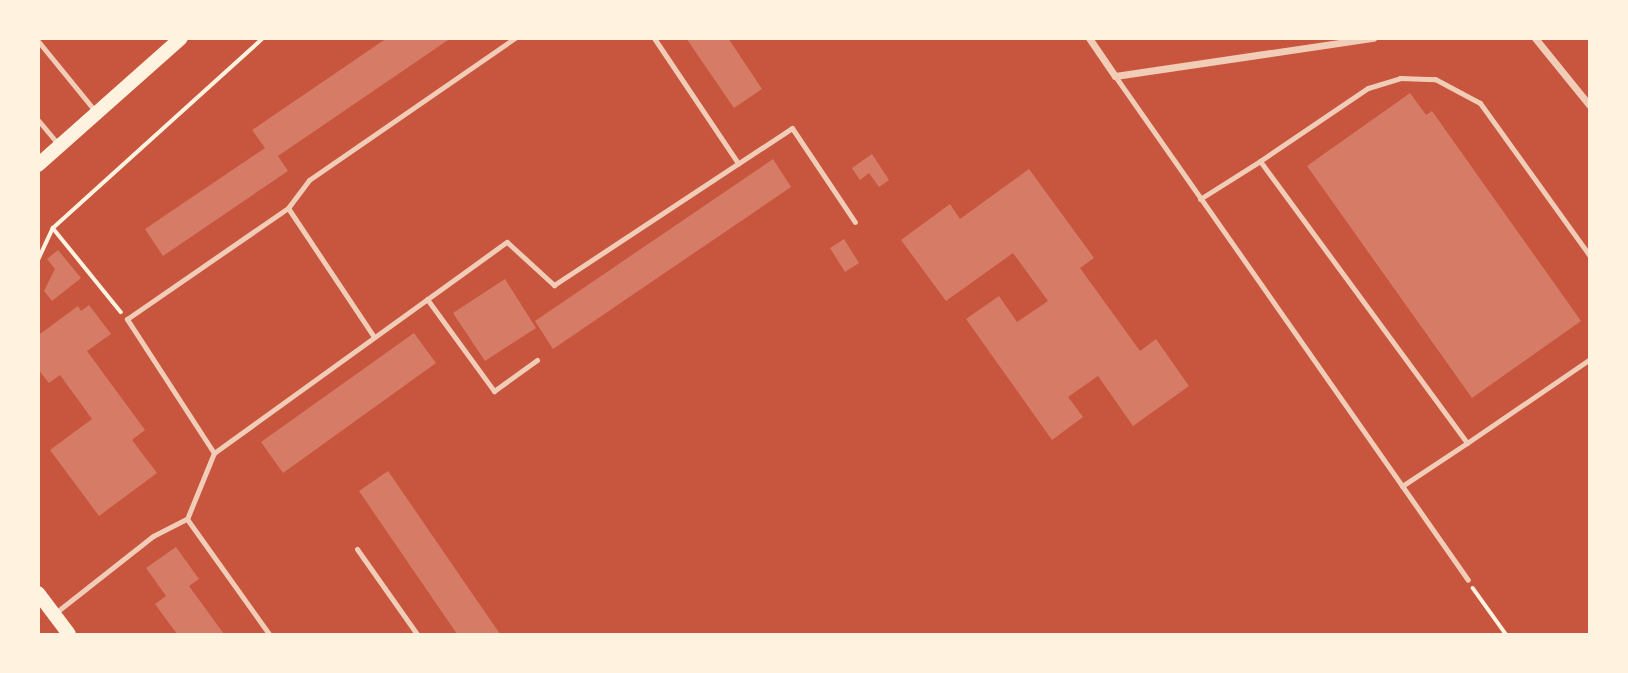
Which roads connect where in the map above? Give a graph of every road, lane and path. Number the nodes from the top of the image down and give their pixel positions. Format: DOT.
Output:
graph roads {
  1 [pos="181,38"];
  2 [pos="262,38"];
  3 [pos="515,38"];
  4 [pos="654,38"];
  5 [pos="1089,38"];
  6 [pos="1373,38"];
  7 [pos="1535,38"];
  8 [pos="38,41"];
  9 [pos="1115,76"];
  10 [pos="1590,106"];
  11 [pos="97,113"];
  12 [pos="38,120"];
  13 [pos="60,146"];
  14 [pos="1260,161"];
  15 [pos="738,163"];
  16 [pos="38,165"];
  17 [pos="1200,199"];
  18 [pos="288,208"];
  19 [pos="855,222"];
  20 [pos="53,228"];
  21 [pos="1590,256"];
  22 [pos="38,260"];
  23 [pos="427,299"];
  24 [pos="127,319"];
  25 [pos="374,337"];
  26 [pos="1590,359"];
  27 [pos="537,360"];
  28 [pos="1467,443"];
  29 [pos="214,453"];
  30 [pos="1402,486"];
  31 [pos="187,519"];
  32 [pos="357,549"];
  33 [pos="1468,580"];
  34 [pos="38,593"];
  35 [pos="54,614"];
  36 [pos="69,635"];
  37 [pos="269,635"];
  38 [pos="417,635"];
  39 [pos="1506,635"];
  1 -- 11 [label="main road"];
  2 -- 20 [label="path"];
  3 -- 18 [label="lane"];
  4 -- 15 [label="lane"];
  5 -- 9 [label="street"];
  6 -- 9 [label="street"];
  7 -- 10 [label="street"];
  8 -- 11 [label="lane"];
  9 -- 17 [label="lane"];
  11 -- 13 [label="main road"];
  12 -- 13 [label="lane"];
  13 -- 16 [label="main road"];
  14 -- 17 [label="lane"];
  14 -- 21 [label="lane"];
  14 -- 28 [label="lane"];
  15 -- 19 [label="lane"];
  15 -- 23 [label="lane"];
  17 -- 30 [label="lane"];
  18 -- 24 [label="lane"];
  18 -- 25 [label="lane"];
  20 -- 22 [label="path"];
  20 -- 24 [label="path"];
  23 -- 25 [label="lane"];
  23 -- 27 [label="lane"];
  24 -- 29 [label="lane"];
  25 -- 29 [label="lane"];
  26 -- 28 [label="lane"];
  28 -- 30 [label="lane"];
  29 -- 31 [label="lane"];
  30 -- 33 [label="lane"];
  31 -- 35 [label="lane"];
  31 -- 37 [label="lane"];
  32 -- 38 [label="lane"];
  33 -- 39 [label="path"];
  34 -- 35 [label="main road"];
  35 -- 36 [label="main road"];
}
